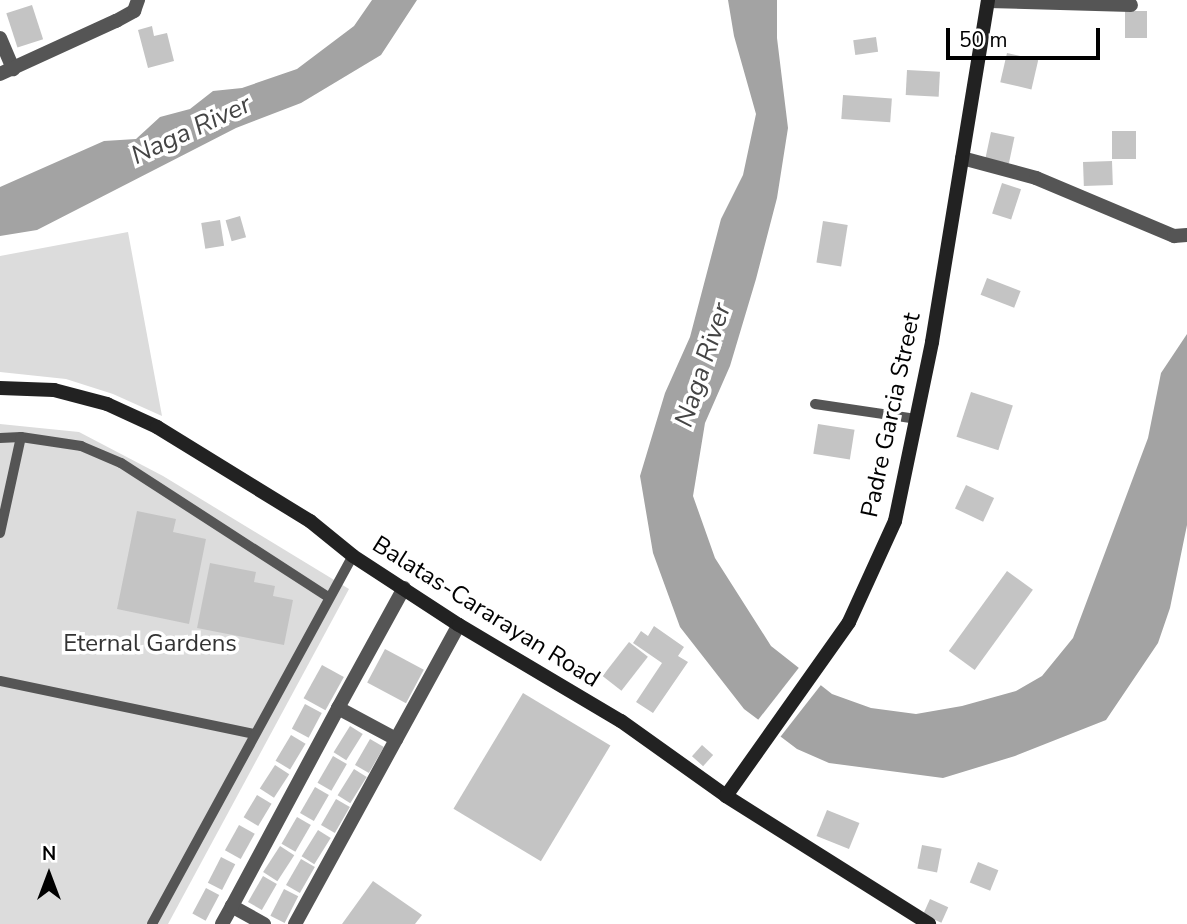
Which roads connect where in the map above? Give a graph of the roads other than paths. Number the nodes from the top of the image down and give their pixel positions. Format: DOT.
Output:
graph roads {
  1 [pos="988,0"];
  2 [pos="1130,5"];
  3 [pos="136,6"];
  4 [pos="0,38"];
  5 [pos="7,72"];
  6 [pos="962,158"];
  7 [pos="1187,235"];
  8 [pos="0,387"];
  9 [pos="815,404"];
  10 [pos="916,419"];
  11 [pos="21,437"];
  12 [pos="0,438"];
  13 [pos="0,533"];
  14 [pos="353,556"];
  15 [pos="404,588"];
  16 [pos="328,597"];
  17 [pos="458,625"];
  18 [pos="0,681"];
  19 [pos="338,708"];
  20 [pos="254,734"];
  21 [pos="396,739"];
  22 [pos="726,796"];
  23 [pos="232,905"];
  24 [pos="152,924"];
  25 [pos="222,924"];
  26 [pos="264,924"];
  27 [pos="295,924"];
  28 [pos="929,924"];
  1 -- 2 [label="street"];
  1 -- 6 [label="main road, Padre Garcia Street"];
  3 -- 5 [label="street"];
  4 -- 5 [label="street"];
  6 -- 7 [label="street"];
  6 -- 10 [label="main road, Padre Garcia Street"];
  8 -- 14 [label="main road, Balatas-Cararayan Road"];
  9 -- 10 [label="lane"];
  10 -- 22 [label="main road, Padre Garcia Street"];
  11 -- 12 [label="lane"];
  11 -- 13 [label="lane"];
  11 -- 16 [label="lane"];
  14 -- 15 [label="main road, Balatas-Cararayan Road"];
  14 -- 16 [label="lane"];
  15 -- 17 [label="main road, Balatas-Cararayan Road"];
  15 -- 19 [label="street"];
  16 -- 20 [label="lane"];
  17 -- 21 [label="street"];
  17 -- 22 [label="main road, Balatas-Cararayan Road"];
  18 -- 20 [label="lane"];
  19 -- 21 [label="street"];
  19 -- 23 [label="street"];
  20 -- 24 [label="lane"];
  21 -- 27 [label="street"];
  22 -- 28 [label="main road, Balatas-Cararayan Road"];
  23 -- 25 [label="street"];
  23 -- 26 [label="street"];
}
